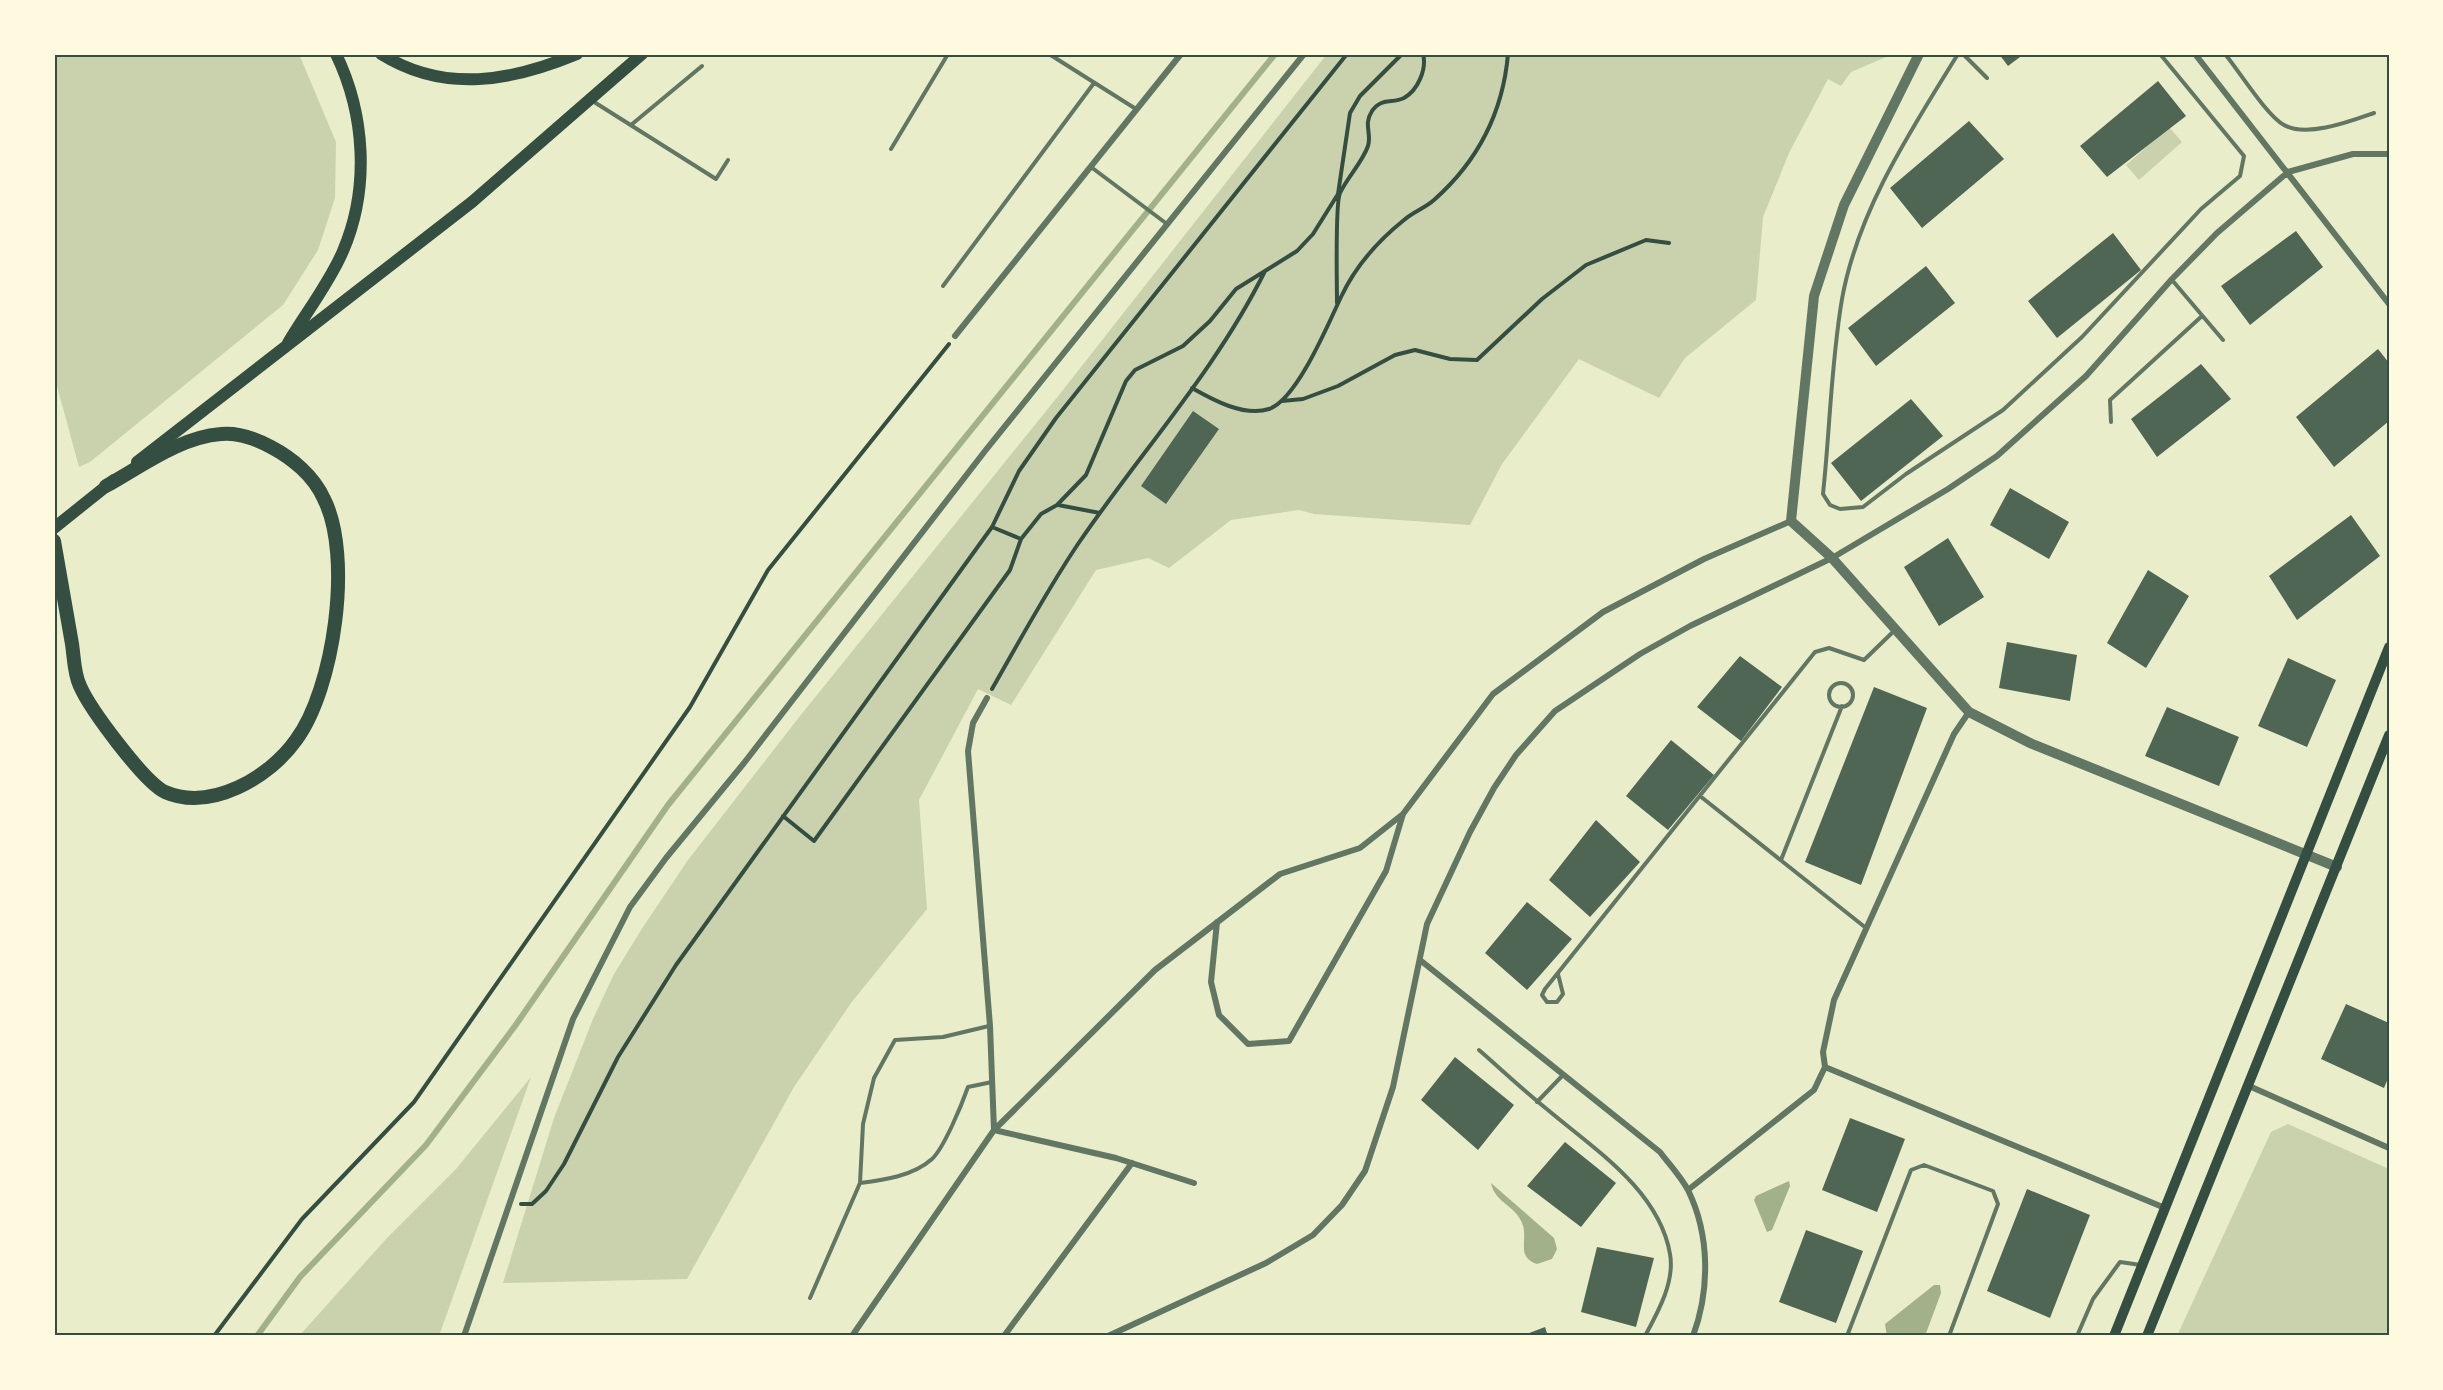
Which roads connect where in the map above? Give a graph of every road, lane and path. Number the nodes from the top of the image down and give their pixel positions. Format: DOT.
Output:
graph roads {
  1 [pos="336,54"];
  2 [pos="381,54"];
  3 [pos="577,54"];
  4 [pos="642,54"];
  5 [pos="948,54"];
  6 [pos="1048,54"];
  7 [pos="1181,54"];
  8 [pos="1304,54"];
  9 [pos="1347,54"];
  10 [pos="1402,54"];
  11 [pos="1423,54"];
  12 [pos="1508,54"];
  13 [pos="1919,54"];
  14 [pos="1958,54"];
  15 [pos="1963,54"];
  16 [pos="2160,54"];
  17 [pos="2195,54"];
  18 [pos="2225,54"];
  19 [pos="702,66"];
  20 [pos="1987,78"];
  21 [pos="1094,83"];
  22 [pos="591,99"];
  23 [pos="1136,109"];
  24 [pos="2374,113"];
  25 [pos="631,125"];
  26 [pos="891,149"];
  27 [pos="2389,154"];
  28 [pos="728,160"];
  29 [pos="1089,166"];
  30 [pos="2288,172"];
  31 [pos="1338,194"];
  32 [pos="1167,224"];
  33 [pos="1669,243"];
  34 [pos="1266,271"];
  35 [pos="2172,279"];
  36 [pos="943,286"];
  37 [pos="2389,304"];
  38 [pos="1337,305"];
  39 [pos="2202,316"];
  40 [pos="955,336"];
  41 [pos="2223,340"];
  42 [pos="284,349"];
  43 [pos="1192,388"];
  44 [pos="1281,402"];
  45 [pos="2111,422"];
  46 [pos="106,486"];
  47 [pos="1057,505"];
  48 [pos="1101,513"];
  49 [pos="1791,521"];
  50 [pos="992,527"];
  51 [pos="54,528"];
  52 [pos="1021,539"];
  53 [pos="54,542"];
  54 [pos="1832,558"];
  55 [pos="1895,629"];
  56 [pos="2389,647"];
  57 [pos="987,698"];
  58 [pos="1842,706"];
  59 [pos="1969,712"];
  60 [pos="2389,735"];
  61 [pos="1700,796"];
  62 [pos="1403,814"];
  63 [pos="783,816"];
  64 [pos="2306,855"];
  65 [pos="1781,860"];
  66 [pos="2337,867"];
  67 [pos="1217,922"];
  68 [pos="1866,928"];
  69 [pos="1420,960"];
  70 [pos="1558,974"];
  71 [pos="990,1026"];
  72 [pos="1479,1050"];
  73 [pos="1824,1067"];
  74 [pos="1563,1074"];
  75 [pos="992,1082"];
  76 [pos="2249,1086"];
  77 [pos="1538,1102"];
  78 [pos="994,1130"];
  79 [pos="2389,1148"];
  80 [pos="1132,1163"];
  81 [pos="860,1183"];
  82 [pos="1194,1183"];
  83 [pos="1688,1190"];
  84 [pos="509,1203"];
  85 [pos="2165,1208"];
  86 [pos="2142,1265"];
  87 [pos="810,1298"];
  88 [pos="214,1336"];
  89 [pos="464,1336"];
  90 [pos="852,1336"];
  91 [pos="1004,1336"];
  92 [pos="1108,1336"];
  93 [pos="1645,1336"];
  94 [pos="1693,1336"];
  95 [pos="1847,1336"];
  96 [pos="1949,1336"];
  97 [pos="2078,1336"];
  98 [pos="2114,1336"];
  99 [pos="2147,1336"];
  1 -- 42 [label="main road"];
  2 -- 3 [label="main road"];
  4 -- 22 [label="main road"];
  5 -- 26 [label="lane"];
  6 -- 21 [label="lane"];
  7 -- 23 [label="street"];
  8 -- 32 [label="street"];
  9 -- 50 [label="path"];
  10 -- 31 [label="path"];
  11 -- 31 [label="path"];
  12 -- 38 [label="path"];
  13 -- 49 [label="street"];
  14 -- 16 [label="lane"];
  15 -- 20 [label="lane"];
  17 -- 30 [label="street"];
  18 -- 24 [label="lane"];
  19 -- 25 [label="lane"];
  21 -- 23 [label="lane"];
  21 -- 36 [label="lane"];
  22 -- 25 [label="lane"];
  22 -- 42 [label="main road"];
  23 -- 29 [label="street"];
  25 -- 28 [label="lane"];
  27 -- 30 [label="street"];
  29 -- 32 [label="lane"];
  29 -- 40 [label="street"];
  30 -- 35 [label="street"];
  30 -- 37 [label="street"];
  31 -- 34 [label="path"];
  31 -- 38 [label="path"];
  32 -- 84 [label="street"];
  33 -- 44 [label="path"];
  34 -- 43 [label="path"];
  34 -- 47 [label="path"];
  35 -- 39 [label="lane"];
  35 -- 54 [label="street"];
  38 -- 44 [label="path"];
  39 -- 41 [label="lane"];
  39 -- 45 [label="lane"];
  40 -- 88 [label="path"];
  42 -- 46 [label="main road"];
  43 -- 44 [label="path"];
  43 -- 48 [label="path"];
  46 -- 51 [label="main road"];
  46 -- 53 [label="highway"];
  47 -- 48 [label="path"];
  47 -- 52 [label="path"];
  48 -- 57 [label="path"];
  49 -- 54 [label="street"];
  49 -- 62 [label="street"];
  50 -- 52 [label="path"];
  50 -- 63 [label="path"];
  52 -- 63 [label="path"];
  54 -- 55 [label="street"];
  54 -- 69 [label="street"];
  55 -- 59 [label="street"];
  55 -- 61 [label="lane"];
  56 -- 64 [label="main road"];
  57 -- 71 [label="street"];
  58 -- 58 [label="lane"];
  58 -- 65 [label="lane"];
  59 -- 64 [label="street"];
  59 -- 68 [label="street"];
  60 -- 66 [label="main road"];
  61 -- 65 [label="lane"];
  61 -- 70 [label="lane"];
  62 -- 67 [label="street"];
  62 -- 67 [label="street"];
  63 -- 84 [label="path"];
  64 -- 66 [label="street"];
  64 -- 85 [label="main road"];
  65 -- 68 [label="lane"];
  66 -- 76 [label="main road"];
  67 -- 78 [label="street"];
  68 -- 73 [label="street"];
  69 -- 74 [label="street"];
  69 -- 92 [label="street"];
  70 -- 70 [label="lane"];
  71 -- 75 [label="street"];
  71 -- 81 [label="lane"];
  72 -- 77 [label="lane"];
  73 -- 83 [label="street"];
  73 -- 85 [label="street"];
  74 -- 77 [label="lane"];
  74 -- 83 [label="street"];
  75 -- 78 [label="street"];
  75 -- 81 [label="lane"];
  76 -- 79 [label="street"];
  76 -- 99 [label="main road"];
  77 -- 93 [label="lane"];
  78 -- 80 [label="street"];
  78 -- 90 [label="street"];
  80 -- 82 [label="street"];
  80 -- 91 [label="street"];
  81 -- 87 [label="lane"];
  83 -- 94 [label="street"];
  84 -- 89 [label="street"];
  85 -- 86 [label="main road"];
  86 -- 97 [label="lane"];
  86 -- 98 [label="main road"];
  95 -- 96 [label="lane"];
}
